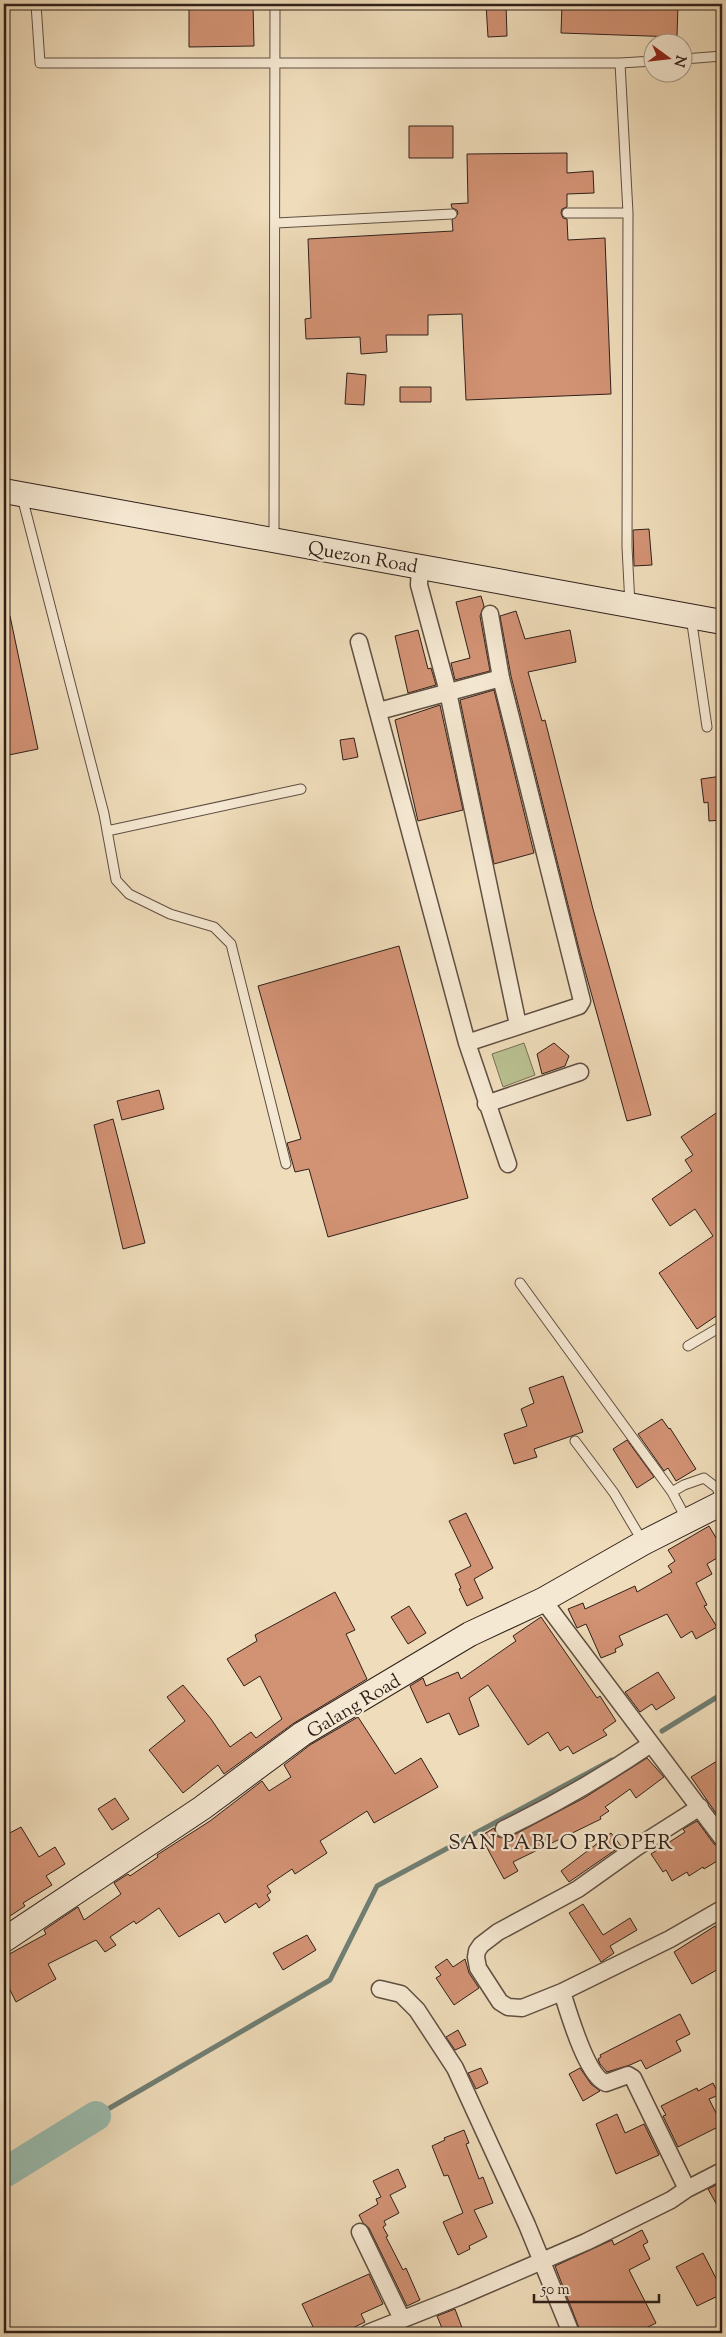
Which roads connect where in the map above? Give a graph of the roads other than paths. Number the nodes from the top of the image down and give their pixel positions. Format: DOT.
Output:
graph roads {
  1 [pos="36,4"];
  2 [pos="275,4"];
  3 [pos="722,56"];
  4 [pos="694,58"];
  5 [pos="644,62"];
  6 [pos="620,63"];
  7 [pos="274,64"];
  8 [pos="567,213"];
  9 [pos="628,213"];
  10 [pos="452,214"];
  11 [pos="276,223"];
  12 [pos="12,493"];
  13 [pos="274,540"];
  14 [pos="420,566"];
  15 [pos="630,605"];
  16 [pos="490,614"];
  17 [pos="691,617"];
  18 [pos="722,622"];
  19 [pos="359,642"];
  20 [pos="500,678"];
  21 [pos="448,692"];
  22 [pos="379,712"];
  23 [pos="706,727"];
  24 [pos="301,789"];
  25 [pos="107,831"];
  26 [pos="518,1025"];
  27 [pos="468,1043"];
  28 [pos="580,1072"];
  29 [pos="486,1104"];
  30 [pos="286,1164"];
  31 [pos="508,1164"];
  32 [pos="520,1283"];
  33 [pos="722,1326"];
  34 [pos="688,1346"];
  35 [pos="575,1441"];
  36 [pos="672,1492"];
  37 [pos="722,1502"];
  38 [pos="687,1521"];
  39 [pos="643,1543"];
  40 [pos="543,1600"];
  41 [pos="651,1744"];
  42 [pos="700,1807"];
  43 [pos="504,1829"];
  44 [pos="722,1838"];
  45 [pos="722,1910"];
  46 [pos="4,1940"];
  47 [pos="380,1989"];
  48 [pos="562,1992"];
  49 [pos="722,2171"];
  50 [pos="687,2189"];
  51 [pos="360,2232"];
  52 [pos="543,2261"];
  53 [pos="402,2319"];
  54 [pos="368,2333"];
  55 [pos="571,2333"];
  1 -- 7 [label="lane"];
  2 -- 7 [label="lane"];
  3 -- 4 [label="lane"];
  5 -- 6 [label="lane"];
  6 -- 7 [label="lane"];
  6 -- 9 [label="lane"];
  7 -- 11 [label="lane"];
  8 -- 9 [label="lane"];
  9 -- 15 [label="lane"];
  10 -- 11 [label="lane"];
  11 -- 13 [label="lane"];
  12 -- 13 [label="street, Quezon Road"];
  12 -- 25 [label="lane"];
  13 -- 14 [label="street, Quezon Road"];
  14 -- 15 [label="street, Quezon Road"];
  14 -- 21 [label="street"];
  15 -- 17 [label="street, Quezon Road"];
  16 -- 20 [label="street"];
  17 -- 18 [label="street, Quezon Road"];
  17 -- 23 [label="lane"];
  19 -- 22 [label="street"];
  20 -- 21 [label="street"];
  20 -- 26 [label="street"];
  21 -- 22 [label="street"];
  21 -- 26 [label="street"];
  22 -- 27 [label="street"];
  24 -- 25 [label="lane"];
  25 -- 30 [label="lane"];
  26 -- 27 [label="street"];
  27 -- 29 [label="street"];
  28 -- 29 [label="street"];
  29 -- 31 [label="street"];
  32 -- 36 [label="lane"];
  33 -- 34 [label="lane"];
  35 -- 39 [label="lane"];
  36 -- 37 [label="lane"];
  36 -- 38 [label="lane"];
  37 -- 38 [label="street, Galang Road"];
  38 -- 39 [label="street, Galang Road"];
  39 -- 40 [label="street, Galang Road"];
  40 -- 41 [label="street"];
  40 -- 46 [label="street, Galang Road"];
  41 -- 42 [label="street"];
  41 -- 43 [label="street"];
  42 -- 44 [label="street"];
  42 -- 48 [label="street"];
  45 -- 48 [label="street"];
  47 -- 52 [label="street"];
  48 -- 50 [label="street"];
  49 -- 50 [label="street"];
  50 -- 52 [label="street"];
  51 -- 53 [label="street"];
  52 -- 53 [label="street"];
  52 -- 55 [label="street"];
  53 -- 54 [label="street"];
}
